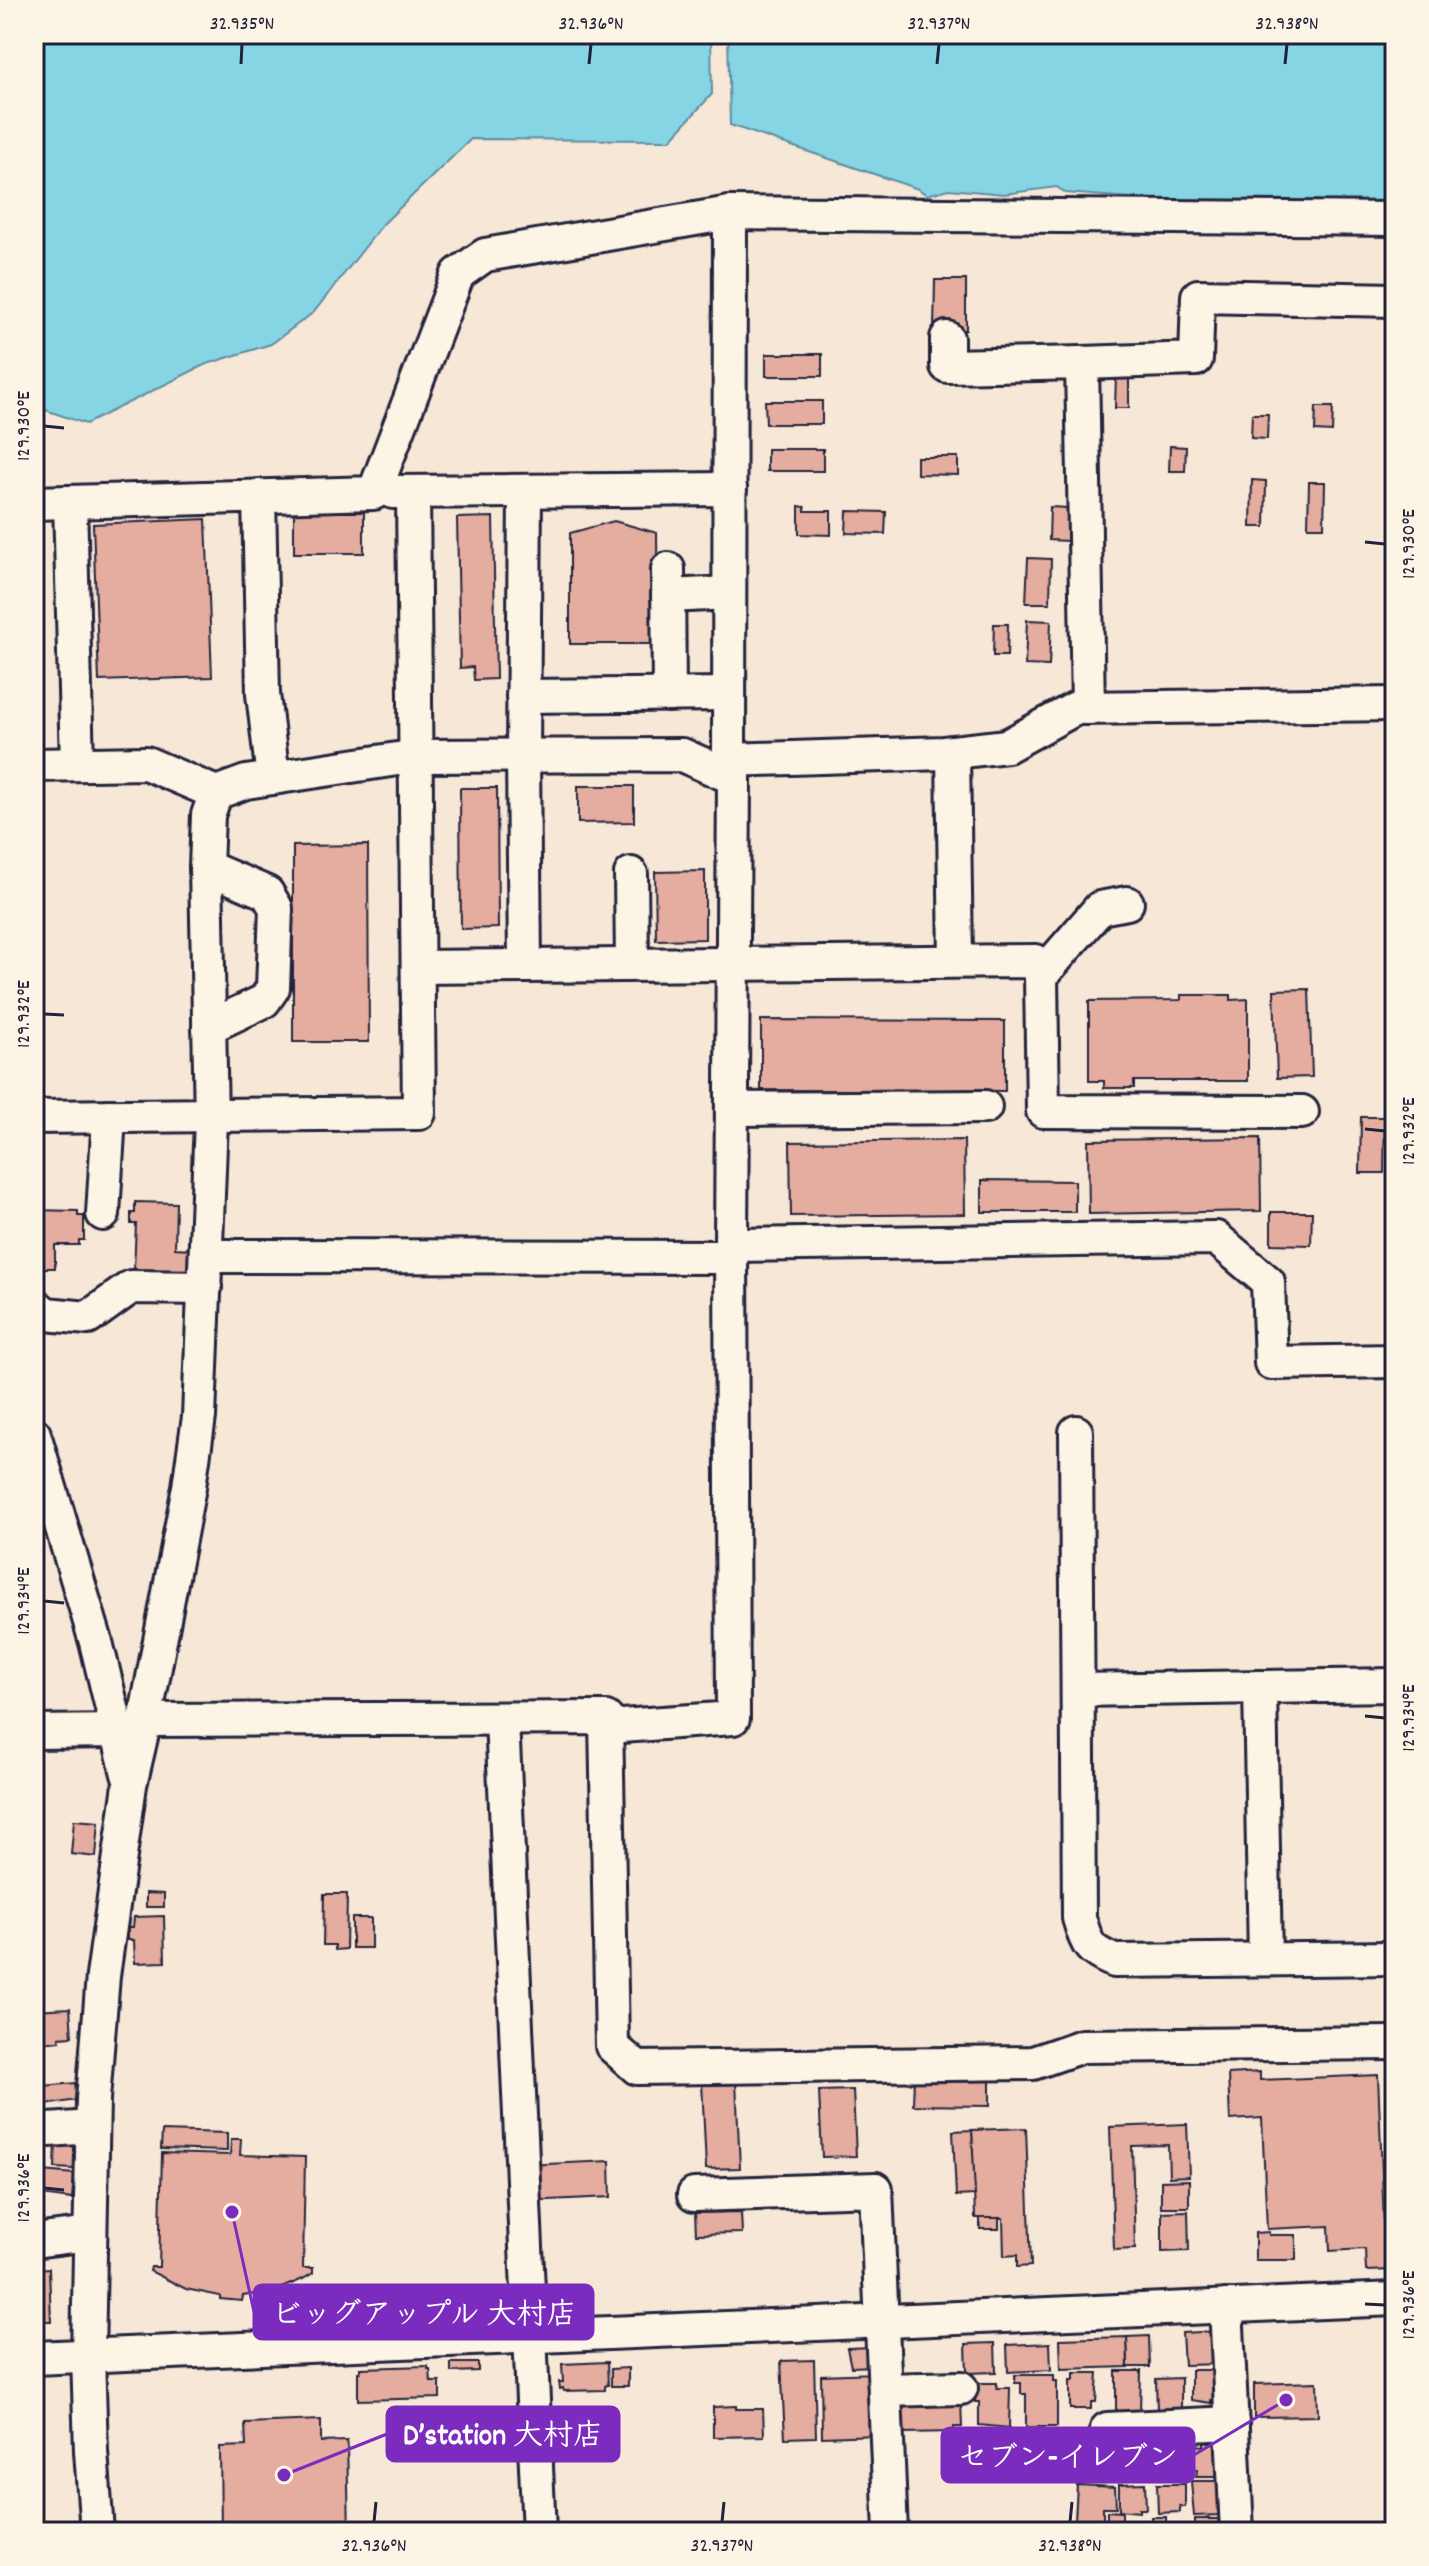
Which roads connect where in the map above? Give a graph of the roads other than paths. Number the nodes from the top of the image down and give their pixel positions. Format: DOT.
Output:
graph roads {
  1 [pos="730,213"];
  2 [pos="1395,219"];
  3 [pos="1395,300"];
  4 [pos="947,338"];
  5 [pos="1082,363"];
  6 [pos="730,489"];
  7 [pos="525,491"];
  8 [pos="413,492"];
  9 [pos="374,493"];
  10 [pos="259,496"];
  11 [pos="70,502"];
  12 [pos="34,503"];
  13 [pos="729,593"];
  14 [pos="729,694"];
  15 [pos="669,695"];
  16 [pos="523,696"];
  17 [pos="1395,704"];
  18 [pos="1088,708"];
  19 [pos="953,752"];
  20 [pos="417,756"];
  21 [pos="523,756"];
  22 [pos="77,764"];
  23 [pos="34,765"];
  24 [pos="732,769"];
  25 [pos="273,778"];
  26 [pos="216,793"];
  27 [pos="206,867"];
  28 [pos="631,874"];
  29 [pos="1127,903"];
  30 [pos="956,960"];
  31 [pos="733,963"];
  32 [pos="632,964"];
  33 [pos="525,966"];
  34 [pos="418,967"];
  35 [pos="1041,976"];
  36 [pos="209,1027"];
  37 [pos="985,1107"];
  38 [pos="732,1109"];
  39 [pos="1302,1112"];
  40 [pos="211,1115"];
  41 [pos="109,1116"];
  42 [pos="34,1117"];
  43 [pos="103,1214"];
  44 [pos="731,1251"];
  45 [pos="207,1256"];
  46 [pos="205,1288"];
  47 [pos="34,1304"];
  48 [pos="1395,1361"];
  49 [pos="1076,1432"];
  50 [pos="34,1434"];
  51 [pos="1395,1685"];
  52 [pos="1260,1687"];
  53 [pos="1078,1690"];
  54 [pos="502,1720"];
  55 [pos="132,1726"];
  56 [pos="607,1727"];
  57 [pos="34,1732"];
  58 [pos="1395,1958"];
  59 [pos="1265,1959"];
  60 [pos="1395,2043"];
  61 [pos="92,2127"];
  62 [pos="34,2131"];
  63 [pos="694,2195"];
  64 [pos="89,2234"];
  65 [pos="34,2241"];
  66 [pos="1395,2299"];
  67 [pos="1226,2306"];
  68 [pos="883,2320"];
  69 [pos="531,2336"];
  70 [pos="88,2356"];
  71 [pos="34,2358"];
  72 [pos="961,2388"];
  73 [pos="885,2390"];
  74 [pos="1232,2423"];
  75 [pos="1107,2428"];
  76 [pos="97,2532"];
  77 [pos="539,2532"];
  78 [pos="891,2532"];
  79 [pos="1237,2532"];
  1 -- 2 [label="street"];
  1 -- 6 [label="street"];
  1 -- 9 [label="street"];
  3 -- 5 [label="street"];
  4 -- 5 [label="street"];
  5 -- 18 [label="street"];
  6 -- 7 [label="street"];
  6 -- 13 [label="street"];
  7 -- 8 [label="street"];
  7 -- 16 [label="street"];
  8 -- 9 [label="street"];
  8 -- 20 [label="street"];
  9 -- 10 [label="street"];
  10 -- 11 [label="street"];
  10 -- 25 [label="street"];
  11 -- 12 [label="street"];
  11 -- 22 [label="street"];
  13 -- 14 [label="street"];
  13 -- 15 [label="street"];
  14 -- 15 [label="street"];
  14 -- 24 [label="street"];
  15 -- 16 [label="street"];
  16 -- 21 [label="street"];
  17 -- 18 [label="street"];
  18 -- 19 [label="street"];
  19 -- 24 [label="street"];
  19 -- 30 [label="street"];
  20 -- 21 [label="street"];
  20 -- 25 [label="street"];
  20 -- 34 [label="street"];
  21 -- 24 [label="street"];
  21 -- 33 [label="street"];
  22 -- 23 [label="street"];
  22 -- 26 [label="street"];
  24 -- 31 [label="street"];
  25 -- 26 [label="street"];
  26 -- 27 [label="street"];
  27 -- 36 [label="street"];
  27 -- 36 [label="street"];
  28 -- 32 [label="street"];
  29 -- 35 [label="street"];
  30 -- 31 [label="street"];
  30 -- 35 [label="street"];
  31 -- 32 [label="street"];
  31 -- 38 [label="street"];
  32 -- 33 [label="street"];
  33 -- 34 [label="street"];
  34 -- 40 [label="street"];
  35 -- 39 [label="street"];
  36 -- 40 [label="street"];
  37 -- 38 [label="street"];
  38 -- 44 [label="street"];
  40 -- 41 [label="street"];
  40 -- 45 [label="street"];
  41 -- 42 [label="street"];
  41 -- 43 [label="street"];
  44 -- 45 [label="street"];
  44 -- 48 [label="street"];
  44 -- 56 [label="street"];
  45 -- 46 [label="street"];
  46 -- 47 [label="street"];
  46 -- 55 [label="street"];
  49 -- 53 [label="street"];
  50 -- 55 [label="street"];
  51 -- 52 [label="street"];
  52 -- 53 [label="street"];
  52 -- 59 [label="street"];
  53 -- 59 [label="street"];
  54 -- 55 [label="street"];
  54 -- 56 [label="street"];
  54 -- 69 [label="street"];
  55 -- 57 [label="street"];
  55 -- 61 [label="street"];
  56 -- 60 [label="street"];
  58 -- 59 [label="street"];
  61 -- 62 [label="street"];
  61 -- 64 [label="street"];
  63 -- 68 [label="street"];
  64 -- 65 [label="street"];
  64 -- 70 [label="street"];
  66 -- 67 [label="street"];
  67 -- 68 [label="street"];
  67 -- 74 [label="street"];
  68 -- 69 [label="street"];
  68 -- 73 [label="street"];
  69 -- 70 [label="street"];
  69 -- 77 [label="street"];
  70 -- 71 [label="street"];
  70 -- 76 [label="street"];
  72 -- 73 [label="street"];
  73 -- 78 [label="street"];
  74 -- 75 [label="street"];
  74 -- 79 [label="street"];
}
